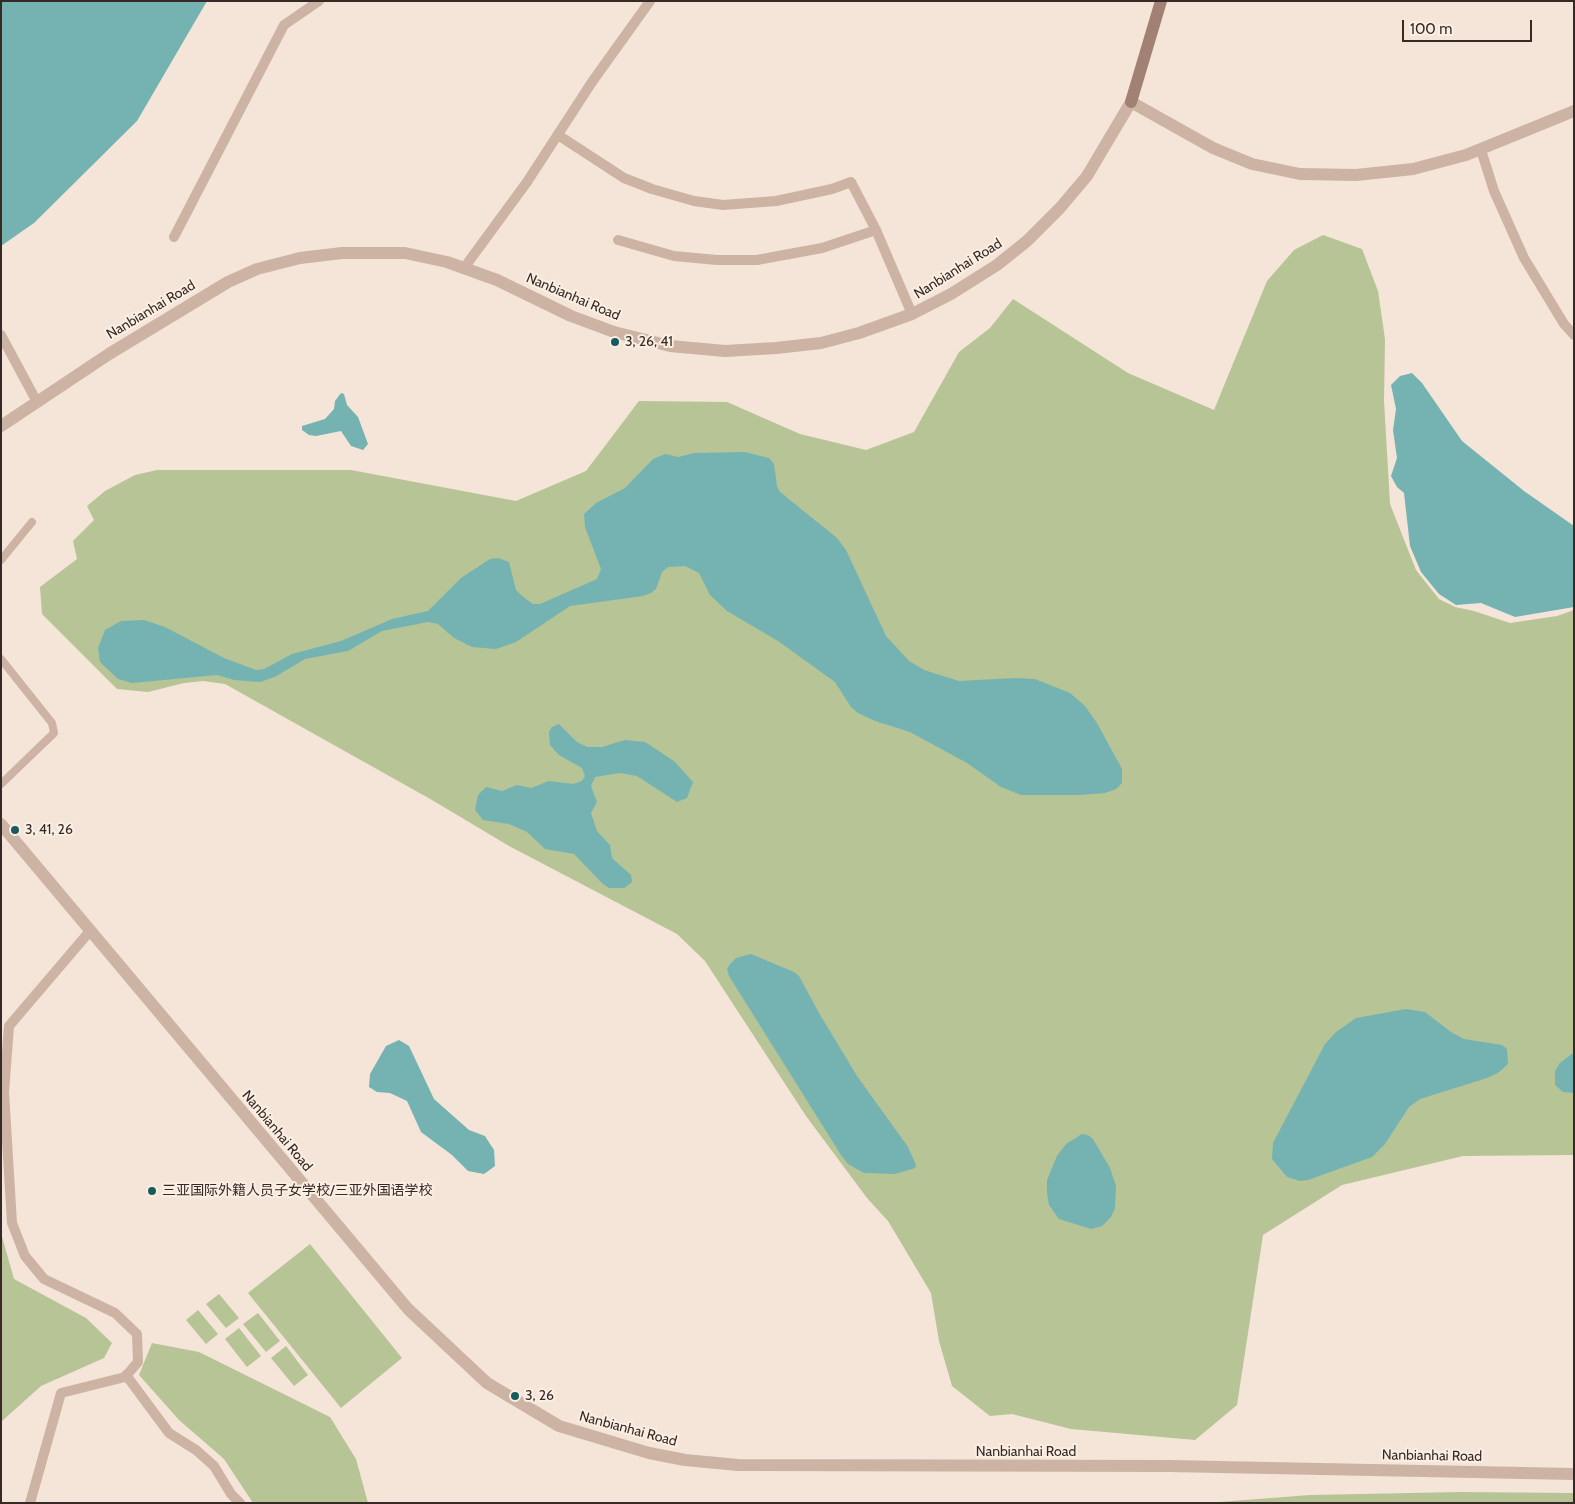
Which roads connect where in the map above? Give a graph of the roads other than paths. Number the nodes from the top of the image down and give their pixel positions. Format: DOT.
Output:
graph roads {
  1 [pos="319,1"];
  2 [pos="650,1"];
  3 [pos="1161,1"];
  4 [pos="1131,102"];
  5 [pos="1574,111"];
  6 [pos="558,135"];
  7 [pos="1481,150"];
  8 [pos="876,230"];
  9 [pos="174,237"];
  10 [pos="618,240"];
  11 [pos="464,268"];
  12 [pos="912,314"];
  13 [pos="1,335"];
  14 [pos="1574,335"];
  15 [pos="37,402"];
  16 [pos="1,426"];
  17 [pos="32,522"];
  18 [pos="1,560"];
  19 [pos="1,659"];
  20 [pos="1,784"];
  21 [pos="2,827"];
  22 [pos="90,930"];
  23 [pos="3,1092"];
  24 [pos="126,1375"];
  25 [pos="1574,1474"];
  26 [pos="30,1503"];
  27 [pos="240,1503"];
  1 -- 9 [label="street"];
  2 -- 6 [label="street"];
  3 -- 4 [label="main road, Nanbianhai Road"];
  4 -- 7 [label="street"];
  4 -- 12 [label="street, Nanbianhai Road"];
  5 -- 7 [label="street"];
  6 -- 8 [label="street"];
  6 -- 11 [label="street"];
  7 -- 14 [label="street"];
  8 -- 10 [label="street"];
  8 -- 12 [label="street"];
  11 -- 12 [label="street, Nanbianhai Road"];
  11 -- 15 [label="street, Nanbianhai Road"];
  13 -- 15 [label="street"];
  15 -- 16 [label="street, Nanbianhai Road"];
  17 -- 18 [label="street"];
  19 -- 20 [label="street"];
  21 -- 22 [label="street, Nanbianhai Road"];
  22 -- 23 [label="street"];
  22 -- 25 [label="street, Nanbianhai Road"];
  23 -- 24 [label="street"];
  24 -- 26 [label="street"];
  24 -- 27 [label="street"];
}
